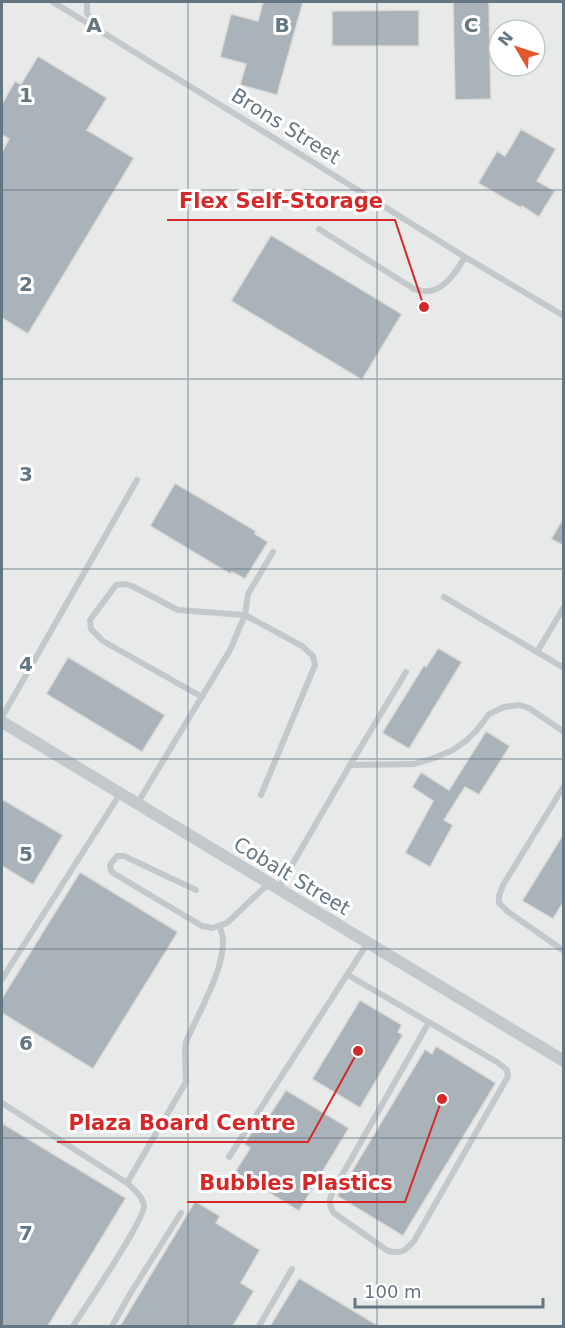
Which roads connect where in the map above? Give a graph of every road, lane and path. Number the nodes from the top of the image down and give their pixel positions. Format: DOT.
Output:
graph roads {
  1 [pos="52,2"];
  2 [pos="87,2"];
  3 [pos="99,30"];
  4 [pos="319,229"];
  5 [pos="465,257"];
  6 [pos="564,316"];
  7 [pos="136,480"];
  8 [pos="273,552"];
  9 [pos="444,597"];
  10 [pos="564,607"];
  11 [pos="245,615"];
  12 [pos="537,652"];
  13 [pos="564,668"];
  14 [pos="406,672"];
  15 [pos="202,698"];
  16 [pos="2,717"];
  17 [pos="2,722"];
  18 [pos="564,732"];
  19 [pos="350,765"];
  20 [pos="564,786"];
  21 [pos="120,794"];
  22 [pos="261,795"];
  23 [pos="137,804"];
  24 [pos="273,887"];
  25 [pos="196,890"];
  26 [pos="220,927"];
  27 [pos="564,942"];
  28 [pos="367,944"];
  29 [pos="561,949"];
  30 [pos="348,975"];
  31 [pos="2,979"];
  32 [pos="429,1022"];
  33 [pos="564,1061"];
  34 [pos="2,1103"];
  35 [pos="230,1157"];
  36 [pos="127,1183"];
  37 [pos="181,1214"];
  38 [pos="292,1269"];
  39 [pos="73,1326"];
  40 [pos="112,1326"];
  41 [pos="259,1326"];
  1 -- 3 [label="lane, Brons Street"];
  2 -- 3 [label="lane"];
  3 -- 5 [label="lane, Brons Street"];
  4 -- 5 [label="lane"];
  5 -- 6 [label="lane, Brons Street"];
  7 -- 16 [label="lane"];
  8 -- 11 [label="lane"];
  9 -- 12 [label="lane"];
  10 -- 12 [label="lane"];
  11 -- 15 [label="lane"];
  11 -- 15 [label="lane"];
  11 -- 22 [label="lane"];
  12 -- 13 [label="lane"];
  14 -- 19 [label="lane"];
  15 -- 23 [label="lane"];
  17 -- 21 [label="street, Cobalt Street"];
  18 -- 19 [label="lane"];
  19 -- 24 [label="lane"];
  20 -- 29 [label="lane"];
  21 -- 23 [label="street, Cobalt Street"];
  21 -- 31 [label="lane"];
  23 -- 24 [label="street, Cobalt Street"];
  24 -- 26 [label="lane"];
  24 -- 28 [label="street, Cobalt Street"];
  25 -- 26 [label="lane"];
  26 -- 36 [label="lane"];
  27 -- 29 [label="lane"];
  28 -- 30 [label="lane"];
  28 -- 33 [label="street, Cobalt Street"];
  30 -- 32 [label="lane"];
  30 -- 35 [label="lane"];
  32 -- 32 [label="lane"];
  34 -- 36 [label="lane"];
  36 -- 39 [label="lane"];
  37 -- 40 [label="lane"];
  38 -- 41 [label="lane"];
}
